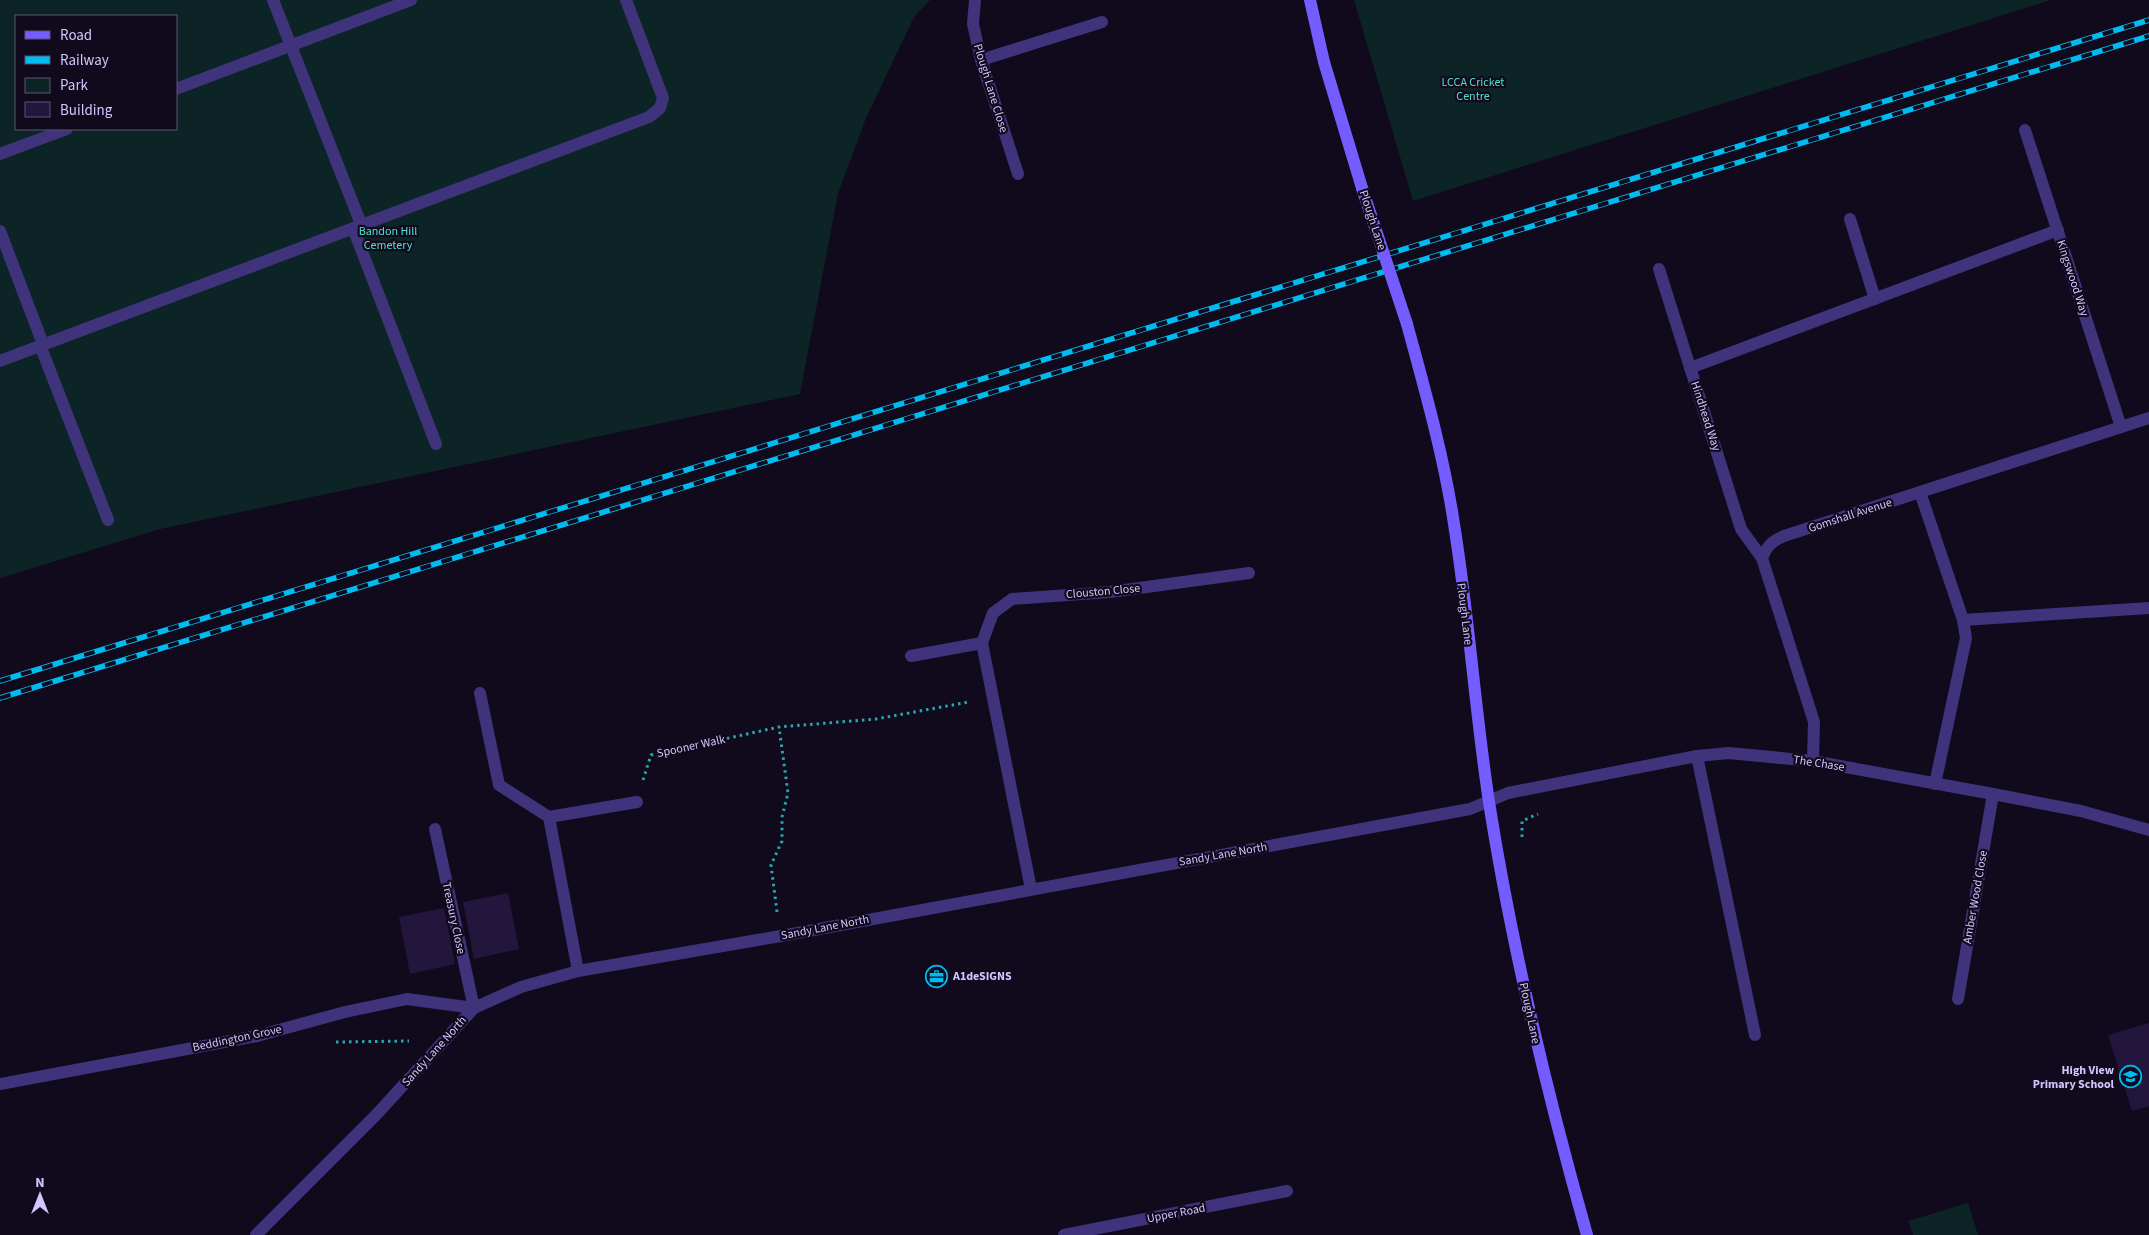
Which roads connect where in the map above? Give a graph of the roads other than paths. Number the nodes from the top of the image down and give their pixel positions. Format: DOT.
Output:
graph roads {
  1 [pos="273,0"];
  2 [pos="411,0"];
  3 [pos="626,0"];
  4 [pos="975,0"];
  5 [pos="1310,0"];
  6 [pos="1102,22"];
  7 [pos="291,46"];
  8 [pos="981,60"];
  9 [pos="178,87"];
  10 [pos="64,130"];
  11 [pos="2026,130"];
  12 [pos="0,154"];
  13 [pos="1018,174"];
  14 [pos="1850,218"];
  15 [pos="357,226"];
  16 [pos="2058,230"];
  17 [pos="0,231"];
  18 [pos="1660,269"];
  19 [pos="1875,299"];
  20 [pos="42,344"];
  21 [pos="0,361"];
  22 [pos="1690,368"];
  23 [pos="2149,418"];
  24 [pos="2121,427"];
  25 [pos="436,444"];
  26 [pos="1920,492"];
  27 [pos="108,520"];
  28 [pos="1762,558"];
  29 [pos="1249,572"];
  30 [pos="2149,608"];
  31 [pos="1964,620"];
  32 [pos="982,643"];
  33 [pos="911,656"];
  34 [pos="480,692"];
  35 [pos="1697,756"];
  36 [pos="1812,761"];
  37 [pos="1935,784"];
  38 [pos="1993,794"];
  39 [pos="636,802"];
  40 [pos="1489,802"];
  41 [pos="549,816"];
  42 [pos="435,829"];
  43 [pos="2149,830"];
  44 [pos="1031,889"];
  45 [pos="578,971"];
  46 [pos="1958,999"];
  47 [pos="474,1008"];
  48 [pos="1755,1036"];
  49 [pos="0,1084"];
  50 [pos="1287,1191"];
  51 [pos="256,1235"];
  52 [pos="1064,1235"];
  53 [pos="1587,1235"];
  1 -- 7 [label="street"];
  2 -- 7 [label="street"];
  3 -- 15 [label="street"];
  4 -- 8 [label="street, Plough Lane Close"];
  5 -- 40 [label="main road, Plough Lane, bridge"];
  6 -- 8 [label="street"];
  7 -- 9 [label="street"];
  7 -- 15 [label="street"];
  8 -- 13 [label="street, Plough Lane Close"];
  10 -- 12 [label="street"];
  11 -- 16 [label="street, Kingswood Way"];
  14 -- 19 [label="street"];
  15 -- 20 [label="street"];
  15 -- 25 [label="street"];
  16 -- 19 [label="street"];
  16 -- 24 [label="street, Kingswood Way"];
  17 -- 20 [label="street"];
  18 -- 22 [label="street, Hindhead Way"];
  19 -- 22 [label="street"];
  20 -- 21 [label="street"];
  20 -- 27 [label="street"];
  22 -- 28 [label="street, Hindhead Way"];
  23 -- 24 [label="street, Gomshall Avenue"];
  24 -- 26 [label="street, Gomshall Avenue"];
  26 -- 28 [label="street, Gomshall Avenue"];
  26 -- 31 [label="street"];
  28 -- 36 [label="street"];
  29 -- 32 [label="street, Clouston Close"];
  30 -- 31 [label="street"];
  31 -- 37 [label="street"];
  32 -- 33 [label="street"];
  32 -- 44 [label="street"];
  34 -- 41 [label="street"];
  35 -- 36 [label="street, The Chase"];
  35 -- 40 [label="street, The Chase"];
  35 -- 48 [label="street"];
  36 -- 37 [label="street, The Chase"];
  37 -- 38 [label="street, The Chase"];
  38 -- 43 [label="street, The Chase"];
  38 -- 46 [label="street, Amber Wood Close"];
  39 -- 41 [label="street"];
  40 -- 44 [label="street, Sandy Lane North"];
  40 -- 53 [label="main road, Plough Lane"];
  41 -- 45 [label="street"];
  42 -- 47 [label="street, Treasury Close"];
  44 -- 45 [label="street, Sandy Lane North"];
  45 -- 47 [label="street, Sandy Lane North"];
  47 -- 49 [label="street, Beddington Grove"];
  47 -- 51 [label="street, Sandy Lane North"];
  50 -- 52 [label="street, Upper Road"];
}
